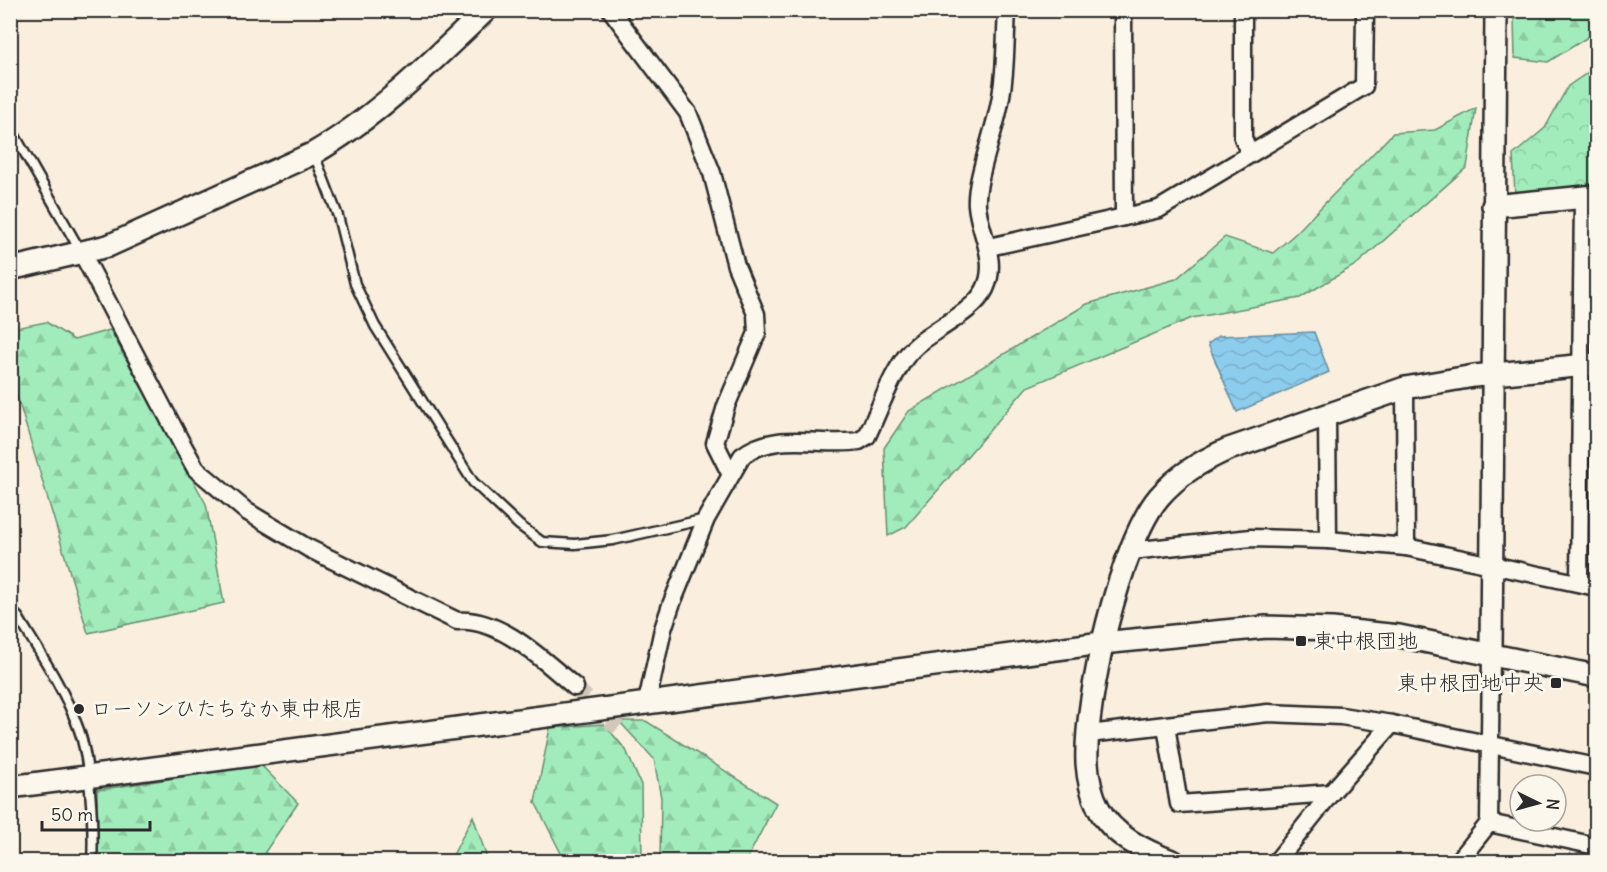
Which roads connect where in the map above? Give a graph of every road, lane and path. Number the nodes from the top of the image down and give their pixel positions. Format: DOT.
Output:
graph roads {
  1 [pos="486,10"];
  2 [pos="611,10"];
  3 [pos="1007,10"];
  4 [pos="1123,10"];
  5 [pos="1243,10"];
  6 [pos="1365,10"];
  7 [pos="1496,10"];
  8 [pos="10,127"];
  9 [pos="314,153"];
  10 [pos="1250,154"];
  11 [pos="1590,196"];
  12 [pos="1493,206"];
  13 [pos="1124,217"];
  14 [pos="989,247"];
  15 [pos="82,253"];
  16 [pos="10,269"];
  17 [pos="1590,280"];
  18 [pos="1588,365"];
  19 [pos="1493,376"];
  20 [pos="1405,388"];
  21 [pos="1327,415"];
  22 [pos="1588,449"];
  23 [pos="730,473"];
  24 [pos="706,519"];
  25 [pos="1328,540"];
  26 [pos="1406,547"];
  27 [pos="1131,551"];
  28 [pos="1494,565"];
  29 [pos="1580,583"];
  30 [pos="1596,587"];
  31 [pos="10,610"];
  32 [pos="1102,643"];
  33 [pos="1491,654"];
  34 [pos="1596,676"];
  35 [pos="575,687"];
  36 [pos="647,702"];
  37 [pos="1392,723"];
  38 [pos="1166,726"];
  39 [pos="1089,734"];
  40 [pos="1491,745"];
  41 [pos="1596,767"];
  42 [pos="87,775"];
  43 [pos="10,787"];
  44 [pos="1331,793"];
  45 [pos="1489,823"];
  46 [pos="1596,846"];
  47 [pos="92,861"];
  48 [pos="1174,861"];
  49 [pos="1276,861"];
  50 [pos="1458,861"];
  1 -- 9 [label="street"];
  2 -- 23 [label="street"];
  3 -- 14 [label="street"];
  4 -- 13 [label="street"];
  5 -- 10 [label="street"];
  6 -- 10 [label="street"];
  7 -- 12 [label="street"];
  8 -- 15 [label="lane"];
  9 -- 15 [label="street"];
  9 -- 24 [label="lane"];
  10 -- 13 [label="street"];
  11 -- 12 [label="street"];
  11 -- 17 [label="street"];
  12 -- 19 [label="street"];
  13 -- 14 [label="street"];
  14 -- 23 [label="street"];
  15 -- 16 [label="street"];
  15 -- 35 [label="street"];
  17 -- 18 [label="street"];
  18 -- 19 [label="street"];
  18 -- 22 [label="street"];
  19 -- 20 [label="street"];
  19 -- 28 [label="street"];
  20 -- 21 [label="street"];
  20 -- 26 [label="street"];
  21 -- 25 [label="street"];
  21 -- 27 [label="street"];
  22 -- 29 [label="street"];
  23 -- 24 [label="street"];
  24 -- 36 [label="street"];
  25 -- 26 [label="street"];
  25 -- 27 [label="street"];
  26 -- 28 [label="street"];
  27 -- 32 [label="street"];
  28 -- 29 [label="street"];
  28 -- 33 [label="street"];
  29 -- 30 [label="street"];
  31 -- 42 [label="lane"];
  32 -- 33 [label="street"];
  32 -- 36 [label="street"];
  32 -- 39 [label="street"];
  33 -- 34 [label="street"];
  33 -- 40 [label="street"];
  36 -- 42 [label="street"];
  37 -- 38 [label="street"];
  37 -- 40 [label="street"];
  37 -- 44 [label="street"];
  38 -- 39 [label="street"];
  38 -- 44 [label="street"];
  39 -- 48 [label="street"];
  40 -- 41 [label="street"];
  40 -- 45 [label="street"];
  42 -- 43 [label="street"];
  42 -- 47 [label="lane"];
  44 -- 49 [label="street"];
  45 -- 46 [label="street"];
  45 -- 50 [label="street"];
}
